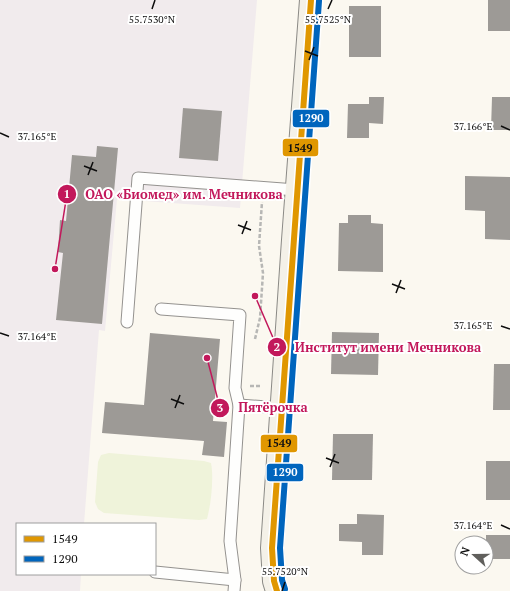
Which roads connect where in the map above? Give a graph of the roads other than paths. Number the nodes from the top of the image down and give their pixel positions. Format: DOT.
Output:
graph roads {
  1 [pos="310,0"];
  2 [pos="296,190"];
  3 [pos="161,309"];
  4 [pos="127,322"];
  5 [pos="244,405"];
  6 [pos="281,408"];
  7 [pos="156,572"];
  8 [pos="234,585"];
  9 [pos="277,591"];
  1 -- 2 [label="main road"];
  2 -- 4 [label="lane"];
  2 -- 6 [label="main road"];
  3 -- 5 [label="lane"];
  5 -- 6 [label="lane"];
  5 -- 8 [label="lane"];
  6 -- 9 [label="main road"];
  7 -- 8 [label="lane"];
}
